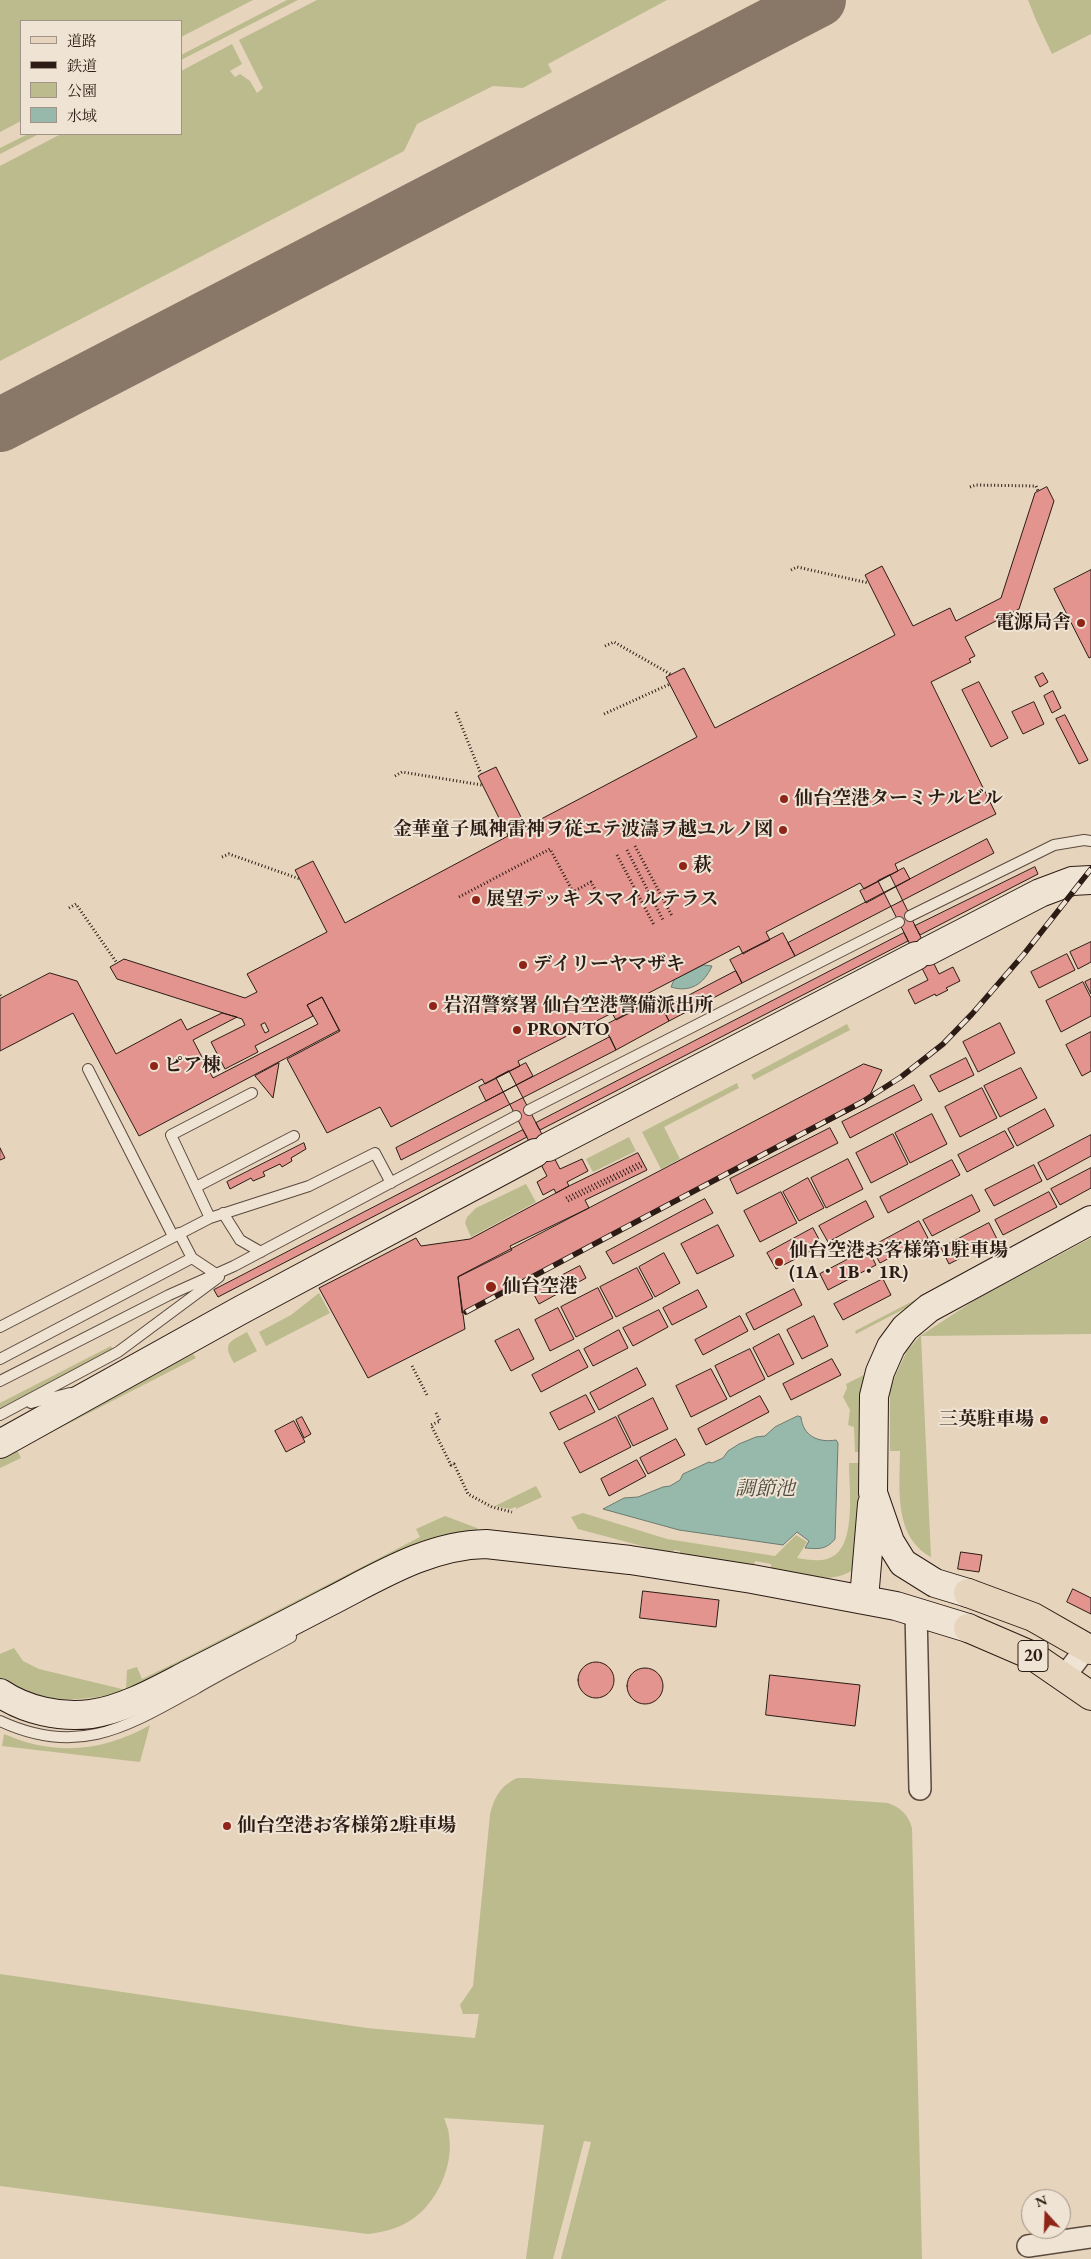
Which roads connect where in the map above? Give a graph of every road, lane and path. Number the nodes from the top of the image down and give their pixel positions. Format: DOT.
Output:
graph roads {
  1 [pos="970,487"];
  2 [pos="1038,491"];
  3 [pos="791,570"];
  4 [pos="869,583"];
  5 [pos="605,646"];
  6 [pos="672,674"];
  7 [pos="670,684"];
  8 [pos="456,712"];
  9 [pos="604,714"];
  10 [pos="482,774"];
  11 [pos="395,776"];
  12 [pos="482,785"];
  13 [pos="1091,841"];
  14 [pos="635,846"];
  15 [pos="627,850"];
  16 [pos="617,855"];
  17 [pos="222,857"];
  18 [pos="300,879"];
  19 [pos="1091,880"];
  20 [pos="598,895"];
  21 [pos="459,897"];
  22 [pos="69,908"];
  23 [pos="672,916"];
  24 [pos="910,916"];
  25 [pos="663,920"];
  26 [pos="899,922"];
  27 [pos="654,925"];
  28 [pos="116,963"];
  29 [pos="88,1069"];
  30 [pos="252,1093"];
  31 [pos="529,1110"];
  32 [pos="516,1116"];
  33 [pos="294,1136"];
  34 [pos="643,1163"];
  35 [pos="391,1183"];
  36 [pos="196,1187"];
  37 [pos="567,1199"];
  38 [pos="224,1213"];
  39 [pos="210,1218"];
  40 [pos="1091,1220"];
  41 [pos="176,1234"];
  42 [pos="261,1252"];
  43 [pos="192,1258"];
  44 [pos="234,1266"];
  45 [pos="216,1274"];
  46 [pos="0,1327"];
  47 [pos="0,1359"];
  48 [pos="412,1366"];
  49 [pos="0,1381"];
  50 [pos="106,1384"];
  51 [pos="428,1397"];
  52 [pos="13,1407"];
  53 [pos="436,1413"];
  54 [pos="0,1415"];
  55 [pos="0,1444"];
  56 [pos="873,1493"];
  57 [pos="512,1512"];
  58 [pos="409,1561"];
  59 [pos="368,1593"];
  60 [pos="968,1593"];
  61 [pos="864,1599"];
  62 [pos="916,1612"];
  63 [pos="968,1628"];
  64 [pos="304,1630"];
  65 [pos="1089,1649"];
  66 [pos="1064,1676"];
  67 [pos="0,1692"];
  68 [pos="1091,1696"];
  69 [pos="0,1722"];
  70 [pos="920,1789"];
  71 [pos="1091,2237"];
  72 [pos="1028,2246"];
  1 -- 2 [label="path"];
  3 -- 4 [label="path"];
  5 -- 6 [label="path"];
  7 -- 9 [label="path"];
  8 -- 10 [label="path"];
  11 -- 12 [label="path"];
  13 -- 24 [label="lane"];
  14 -- 23 [label="path"];
  15 -- 25 [label="path"];
  16 -- 27 [label="path"];
  17 -- 18 [label="path"];
  19 -- 50 [label="street"];
  20 -- 21 [label="path"];
  22 -- 28 [label="path"];
  26 -- 31 [label="lane"];
  29 -- 41 [label="lane"];
  30 -- 36 [label="lane"];
  32 -- 35 [label="lane"];
  33 -- 36 [label="lane"];
  34 -- 37 [label="path"];
  35 -- 38 [label="lane"];
  35 -- 42 [label="lane"];
  36 -- 39 [label="lane"];
  38 -- 39 [label="lane"];
  38 -- 42 [label="lane"];
  39 -- 41 [label="lane"];
  40 -- 56 [label="street"];
  41 -- 43 [label="lane"];
  41 -- 46 [label="lane"];
  42 -- 44 [label="lane"];
  43 -- 45 [label="lane"];
  43 -- 47 [label="lane"];
  44 -- 45 [label="lane"];
  44 -- 52 [label="lane"];
  45 -- 49 [label="lane"];
  48 -- 51 [label="path"];
  50 -- 52 [label="lane"];
  50 -- 55 [label="street"];
  52 -- 54 [label="lane"];
  53 -- 57 [label="path"];
  56 -- 60 [label="street"];
  56 -- 61 [label="street"];
  58 -- 59 [label="lane"];
  58 -- 61 [label="street"];
  58 -- 67 [label="street"];
  60 -- 65 [label="main road, 20"];
  61 -- 62 [label="street"];
  62 -- 63 [label="street"];
  62 -- 70 [label="street"];
  63 -- 66 [label="main road, 20"];
  64 -- 69 [label="lane"];
  65 -- 66 [label="street"];
  66 -- 68 [label="main road, 20"];
  71 -- 72 [label="street"];
}
